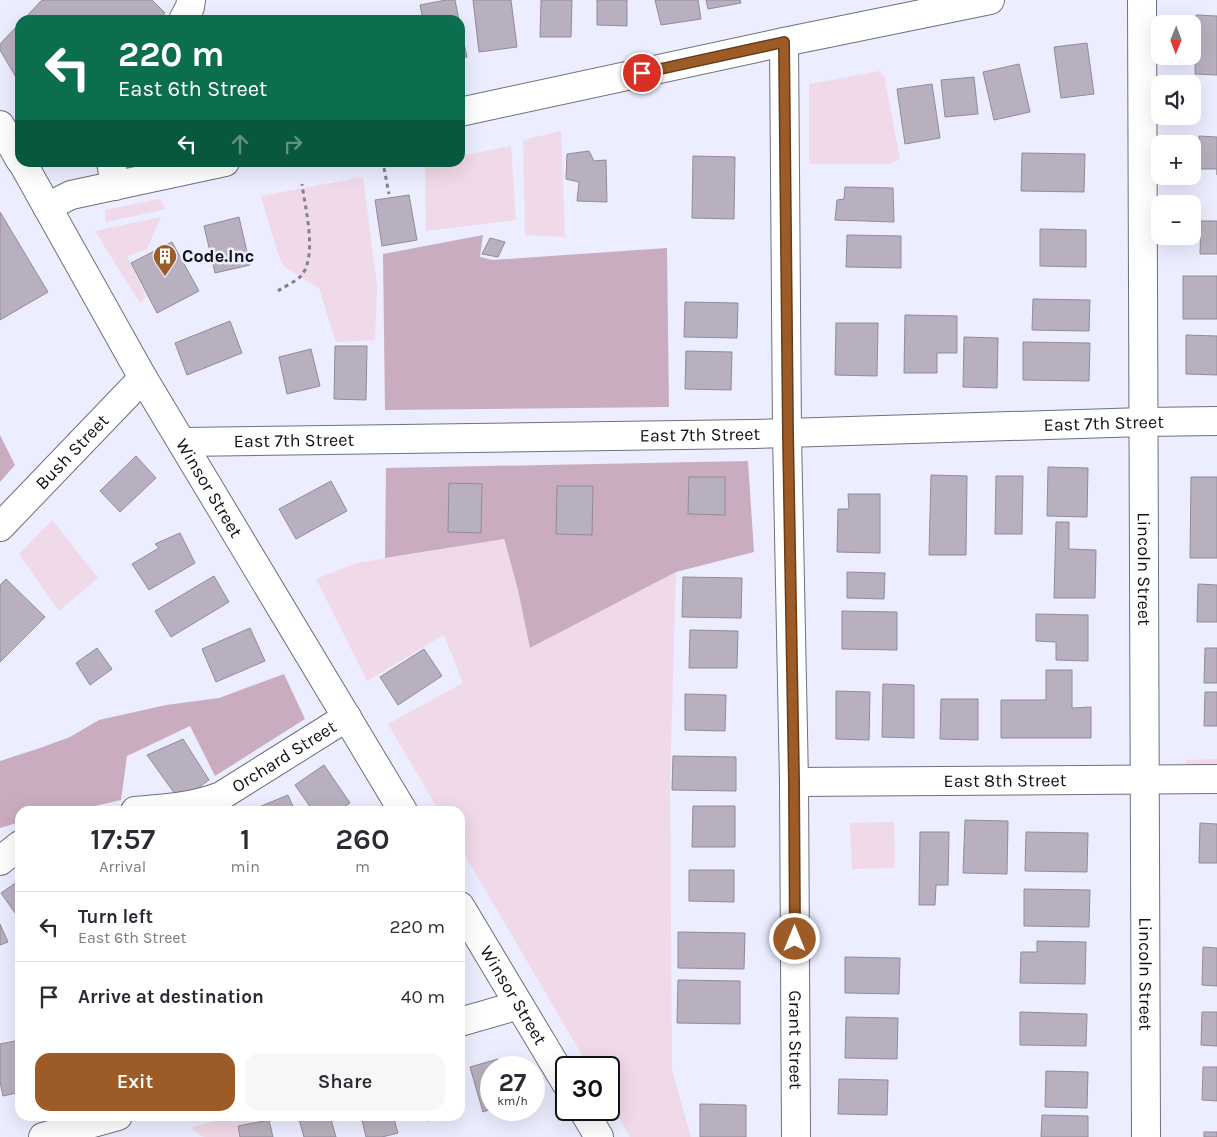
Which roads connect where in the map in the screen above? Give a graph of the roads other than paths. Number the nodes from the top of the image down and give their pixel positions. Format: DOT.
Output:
graph roads {
  1 [pos="191,0"];
  2 [pos="990,0"];
  3 [pos="1142,0"];
  4 [pos="186,15"];
  5 [pos="784,42"];
  6 [pos="465,111"];
  7 [pos="0,125"];
  8 [pos="15,151"];
  9 [pos="24,167"];
  10 [pos="178,167"];
  11 [pos="113,174"];
  12 [pos="47,206"];
  13 [pos="143,378"];
  14 [pos="1217,421"];
  15 [pos="1144,422"];
  16 [pos="788,434"];
  17 [pos="182,442"];
  18 [pos="0,527"];
  19 [pos="347,717"];
  20 [pos="1217,779"];
  21 [pos="1146,780"];
  22 [pos="794,782"];
  23 [pos="186,806"];
  24 [pos="400,806"];
  25 [pos="15,849"];
  26 [pos="0,861"];
  27 [pos="465,914"];
  28 [pos="519,1006"];
  29 [pos="465,1021"];
  30 [pos="555,1065"];
  31 [pos="100,1121"];
  32 [pos="590,1121"];
  33 [pos="43,1137"];
  34 [pos="599,1137"];
  35 [pos="796,1137"];
  36 [pos="1146,1137"];
  1 -- 4 [label="street"];
  2 -- 5 [label="street"];
  3 -- 15 [label="street, Lincoln Street"];
  5 -- 6 [label="street"];
  5 -- 16 [label="street, Grant Street"];
  7 -- 8 [label="street, Winsor Street"];
  9 -- 12 [label="street, Winsor Street"];
  10 -- 11 [label="street"];
  11 -- 12 [label="street"];
  12 -- 13 [label="street, Winsor Street"];
  13 -- 17 [label="street, Winsor Street"];
  13 -- 18 [label="street, Bush Street"];
  14 -- 15 [label="street, East 7th Street"];
  15 -- 16 [label="street, East 7th Street"];
  15 -- 21 [label="street, Lincoln Street"];
  16 -- 17 [label="street, East 7th Street"];
  16 -- 22 [label="street, Grant Street"];
  17 -- 19 [label="street, Winsor Street"];
  19 -- 23 [label="street, Orchard Street"];
  19 -- 24 [label="street, Winsor Street"];
  20 -- 21 [label="street, East 8th Street"];
  21 -- 22 [label="street, East 8th Street"];
  21 -- 36 [label="street, Lincoln Street"];
  22 -- 35 [label="street, Grant Street"];
  25 -- 26 [label="street"];
  27 -- 28 [label="street, Winsor Street"];
  28 -- 29 [label="street"];
  28 -- 30 [label="street, Winsor Street"];
  31 -- 33 [label="street"];
  32 -- 34 [label="street"];
}
